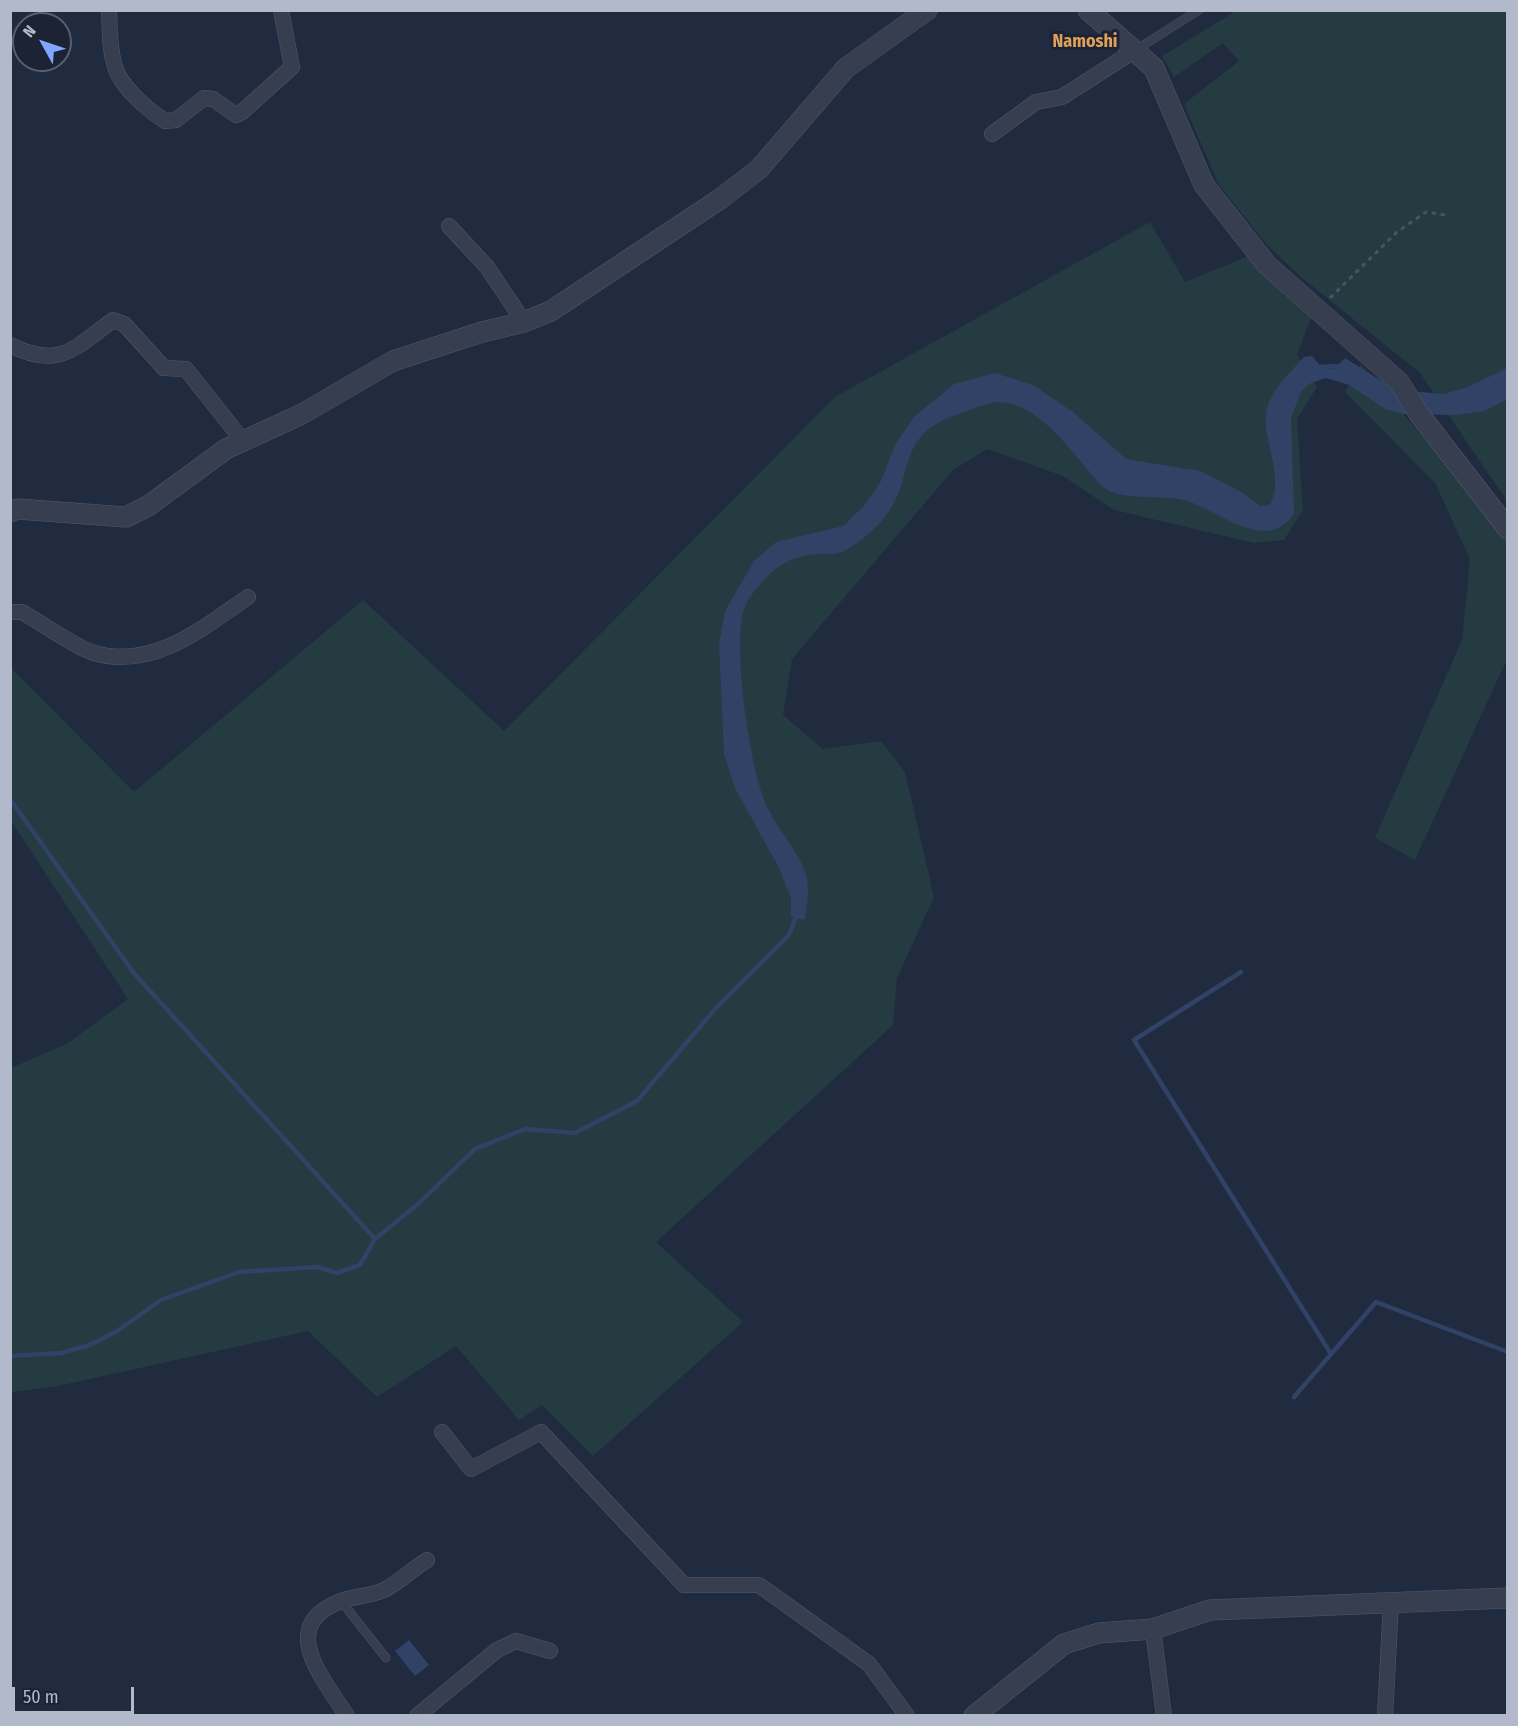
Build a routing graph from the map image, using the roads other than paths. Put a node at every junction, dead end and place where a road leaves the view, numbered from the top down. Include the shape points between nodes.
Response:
1 (109, 10) edge
2 (281, 10) edge
3 (927, 10) edge
4 (1088, 10) edge
5 (1200, 10) edge
6 (1134, 51) junction
7 (992, 134) dead end
8 (449, 225) dead end
9 (524, 322) junction
10 (10, 345) edge
11 (243, 441) junction
12 (10, 512) edge
13 (1508, 529) edge
14 (248, 597) dead end
15 (10, 612) edge
16 (442, 1432) dead end
17 (427, 1560) dead end
18 (1508, 1598) edge
19 (341, 1601) junction
20 (1391, 1603) junction
21 (1153, 1629) junction
22 (550, 1651) dead end
23 (386, 1658) dead end
24 (347, 1716) edge
25 (417, 1716) edge
26 (908, 1716) edge
27 (974, 1716) edge
28 (1164, 1716) edge
29 (1385, 1716) edge

1 - 2 street via 115,69 128,87 165,121 176,120 204,98 213,99 236,115 286,75 292,58
3 - 9 street via 846,68 759,169 728,193 550,311
4 - 6 street
5 - 6 lane
6 - 7 street via 1062,97 1036,102
6 - 13 street via 1154,68 1204,185 1267,265 1399,381 1419,414
8 - 9 street via 487,267
9 - 11 street via 393,361 302,414
10 - 11 street via 43,358 69,352 114,320 124,324 164,368 186,369
11 - 12 street via 126,517 18,508
14 - 15 street via 186,639 140,657 94,652 22,612
16 - 26 street via 471,1469 541,1432 684,1585 759,1585 869,1664
17 - 19 street via 384,1590
18 - 20 street
19 - 23 lane
19 - 24 street via 318,1613 307,1634 310,1658
20 - 21 street via 1210,1610
20 - 29 street
21 - 27 street via 1098,1633 1065,1644
21 - 28 street
22 - 25 street via 516,1641 497,1650

